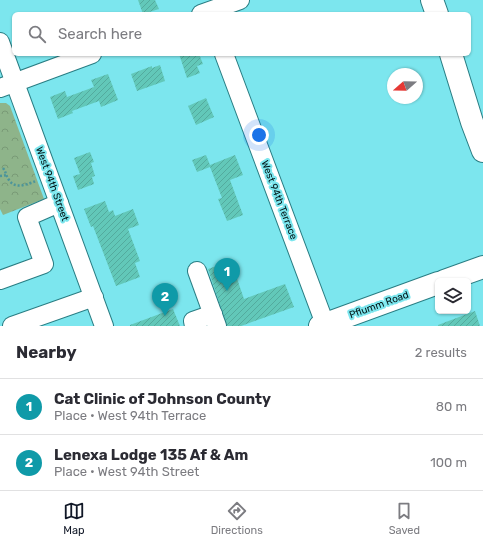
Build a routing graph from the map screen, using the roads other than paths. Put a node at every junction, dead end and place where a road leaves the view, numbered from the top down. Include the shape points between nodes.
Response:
1 (240, 0) edge
2 (432, 0) edge
3 (210, 12) edge
4 (436, 12) edge
5 (0, 42) edge
6 (87, 56) edge
7 (225, 56) edge
8 (452, 56) edge
9 (7, 85) edge
10 (483, 151) edge
11 (59, 203) junction
12 (483, 267) edge
13 (197, 271) dead end
14 (452, 278) edge
15 (0, 280) edge
16 (435, 284) edge
17 (94, 297) junction
18 (215, 320) edge
19 (322, 325) edge
20 (12, 326) edge
21 (104, 326) edge
22 (194, 326) edge

1 - 3 street
2 - 4 main road
5 - 9 street, West 94th Street
6 - 9 street
7 - 19 street, West 94th Terrace
8 - 10 main road
9 - 11 street, West 94th Street
11 - 15 street via 27,217 44,264
11 - 17 street, West 94th Street
12 - 14 main road
13 - 18 street
16 - 19 main road, Pflumm Road
17 - 20 street
17 - 21 street, West 94th Street
18 - 22 street via 193,321

